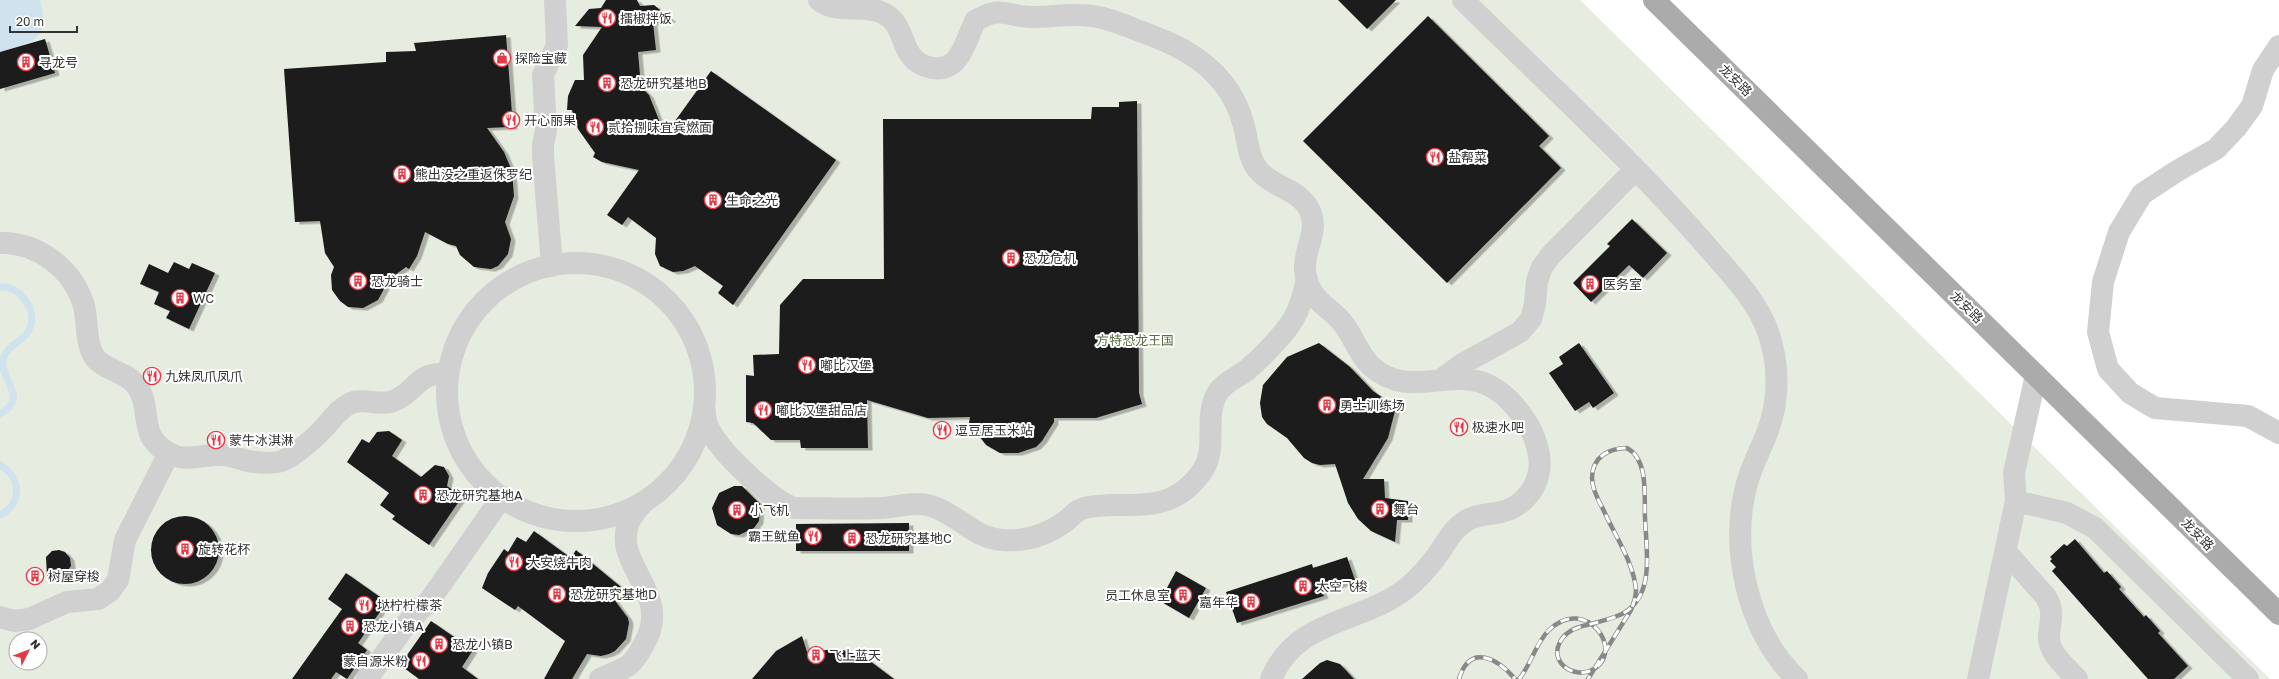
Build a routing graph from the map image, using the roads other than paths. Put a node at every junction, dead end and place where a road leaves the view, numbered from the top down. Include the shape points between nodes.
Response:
1 (555, 0) edge
2 (819, 0) edge
3 (1654, 0) edge
4 (1474, 4) edge
5 (2279, 46) edge
6 (1636, 170) junction
7 (0, 243) edge
8 (552, 266) junction
9 (1307, 279) junction
10 (1344, 324) junction
11 (1286, 328) junction
12 (448, 374) junction
13 (2036, 375) junction
14 (1442, 379) junction
15 (704, 406) junction
16 (2279, 433) edge
17 (169, 452) junction
18 (502, 497) junction
19 (644, 501) junction
20 (2016, 501) junction
21 (2006, 552) junction
22 (2279, 614) edge
23 (0, 617) edge
24 (367, 679) edge
25 (600, 679) edge
26 (1271, 679) edge
27 (1797, 679) edge
28 (1978, 679) edge
29 (2077, 679) edge
30 (2248, 679) edge

1 - 8 lane via 557,45 543,75 546,130 543,150
2 - 9 lane via 831,6 858,7 885,13 896,24 909,53 917,62 936,68 950,65 960,57 975,21 986,14 1000,11 1023,16 1077,15 1106,18 1176,44 1222,81 1231,95 1244,127 1252,161 1260,172 1272,182 1302,198 1309,208 1314,232 1306,256
3 - 13 main road, 龙安路
4 - 6 lane
5 - 16 lane via 2263,70 2252,106 2236,128 2216,149 2142,194 2119,232 2103,282 2098,332 2108,369 2130,393 2155,408 2248,416
6 - 14 lane via 1542,267 1531,318 1520,332 1464,363
6 - 27 lane via 1669,203 1742,288 1756,307 1773,348 1777,389 1774,410 1743,498 1740,517 1742,563 1754,610 1777,655
7 - 17 lane via 27,247 58,264 74,284 84,306 90,345 96,359 124,375 137,386 144,405 146,426 152,440
8 - 12 lane via 516,278 498,289 482,304 458,338
8 - 15 lane via 577,263 619,271 638,280 661,297 685,324 694,343 701,363
9 - 10 lane via 1312,292
9 - 11 lane via 1294,318
10 - 11 lane via 1334,318 1313,315 1300,319
10 - 14 lane via 1365,359 1383,375 1412,383
11 - 15 lane via 1262,357 1220,390 1213,401 1210,450 1204,469 1184,491 1169,501 1153,505 1095,506 1079,510 1051,531 1020,540 988,537 971,530 944,511 930,505 794,508 782,503 717,442 705,420
12 - 17 lane via 427,376 393,401 354,402 342,408 324,429 284,460 269,463 253,462 224,455 187,457 174,456
12 - 18 lane via 447,401 457,442 480,478
13 - 20 lane via 2014,473
13 - 22 main road, 龙安路
14 - 26 lane via 1462,378 1479,381 1496,388 1510,399 1530,426 1536,444 1540,459 1535,485 1529,495 1510,510 1470,518 1457,527 1425,572 1395,596 1363,612 1324,625 1311,633 1278,664
15 - 19 lane via 698,433 682,465 669,481
17 - 23 lane via 125,540 118,580 110,591 98,599 67,602 29,619 14,621
18 - 19 lane via 532,514 574,521 616,515
18 - 24 lane via 430,600 407,623
19 - 25 lane via 629,523 627,546 630,558 651,600 653,625 630,664
20 - 21 lane
20 - 30 lane via 2067,513 2095,528
21 - 28 lane
21 - 29 lane via 2051,605 2051,647

